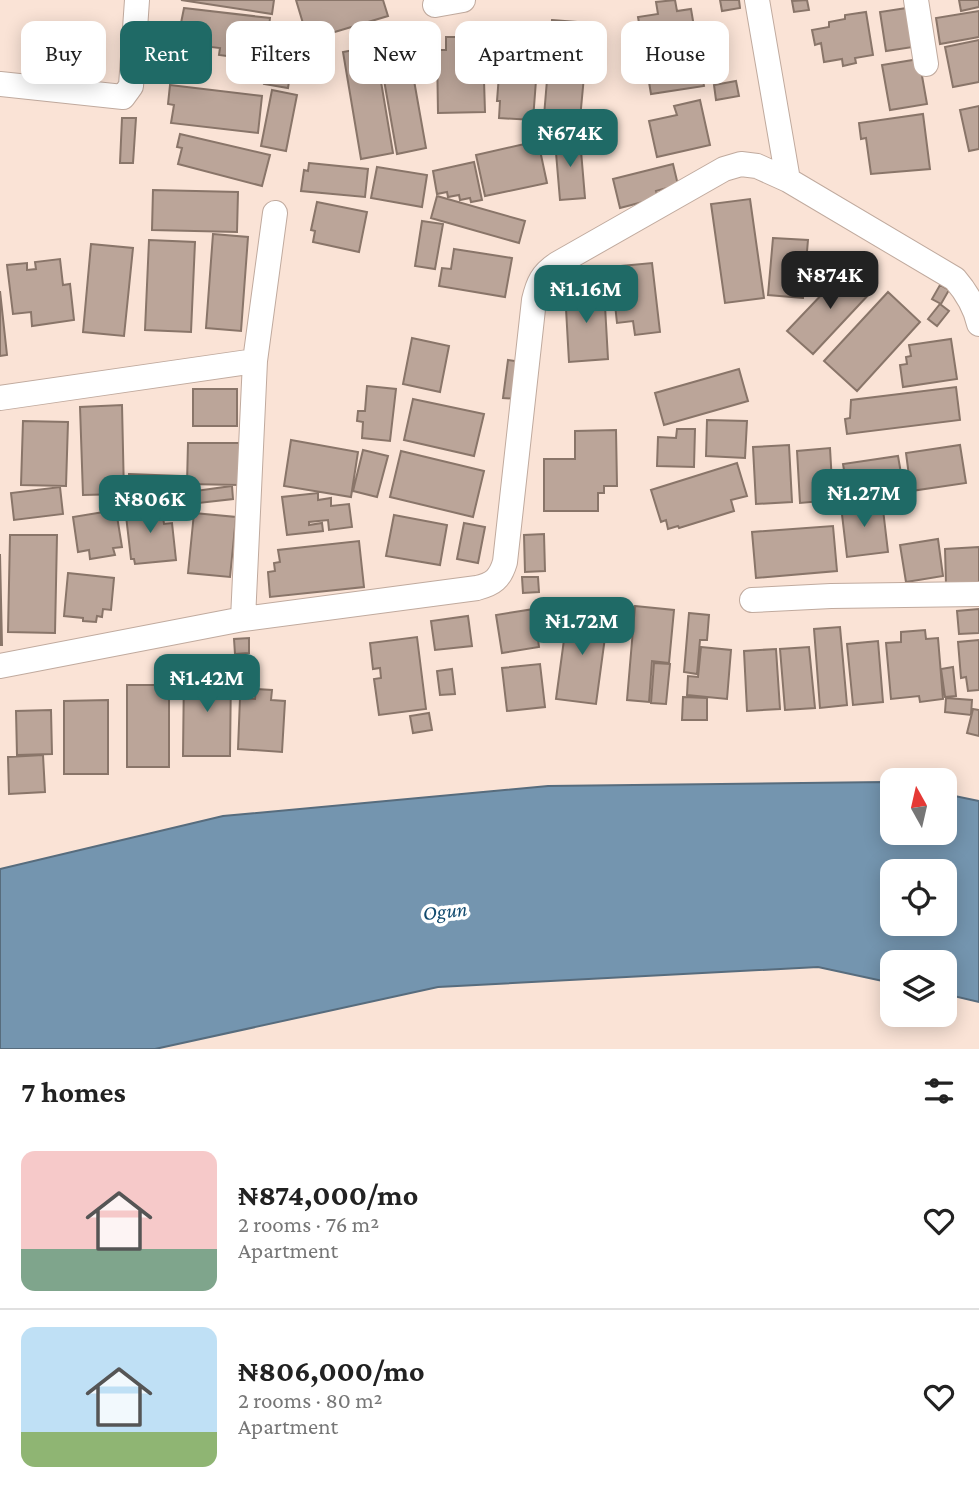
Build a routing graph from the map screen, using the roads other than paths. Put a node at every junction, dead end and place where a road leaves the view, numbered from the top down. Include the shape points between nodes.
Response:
1 (137, 0) edge
2 (463, 0) edge
3 (757, 0) edge
4 (916, 0) edge
5 (435, 5) dead end
6 (926, 64) dead end
7 (0, 84) edge
8 (788, 180) junction
9 (275, 213) dead end
10 (979, 324) edge
11 (255, 361) junction
12 (0, 398) edge
13 (979, 594) edge
14 (752, 600) dead end
15 (243, 619) junction
16 (0, 666) edge

1 - 7 street via 131,86 123,97
2 - 5 street
3 - 8 street
4 - 6 street
8 - 10 street via 955,279 967,293
8 - 15 street via 757,166 741,164 724,170 545,272 534,300 505,562 492,584
9 - 11 street
11 - 12 street
11 - 15 street
13 - 14 street
15 - 16 street

